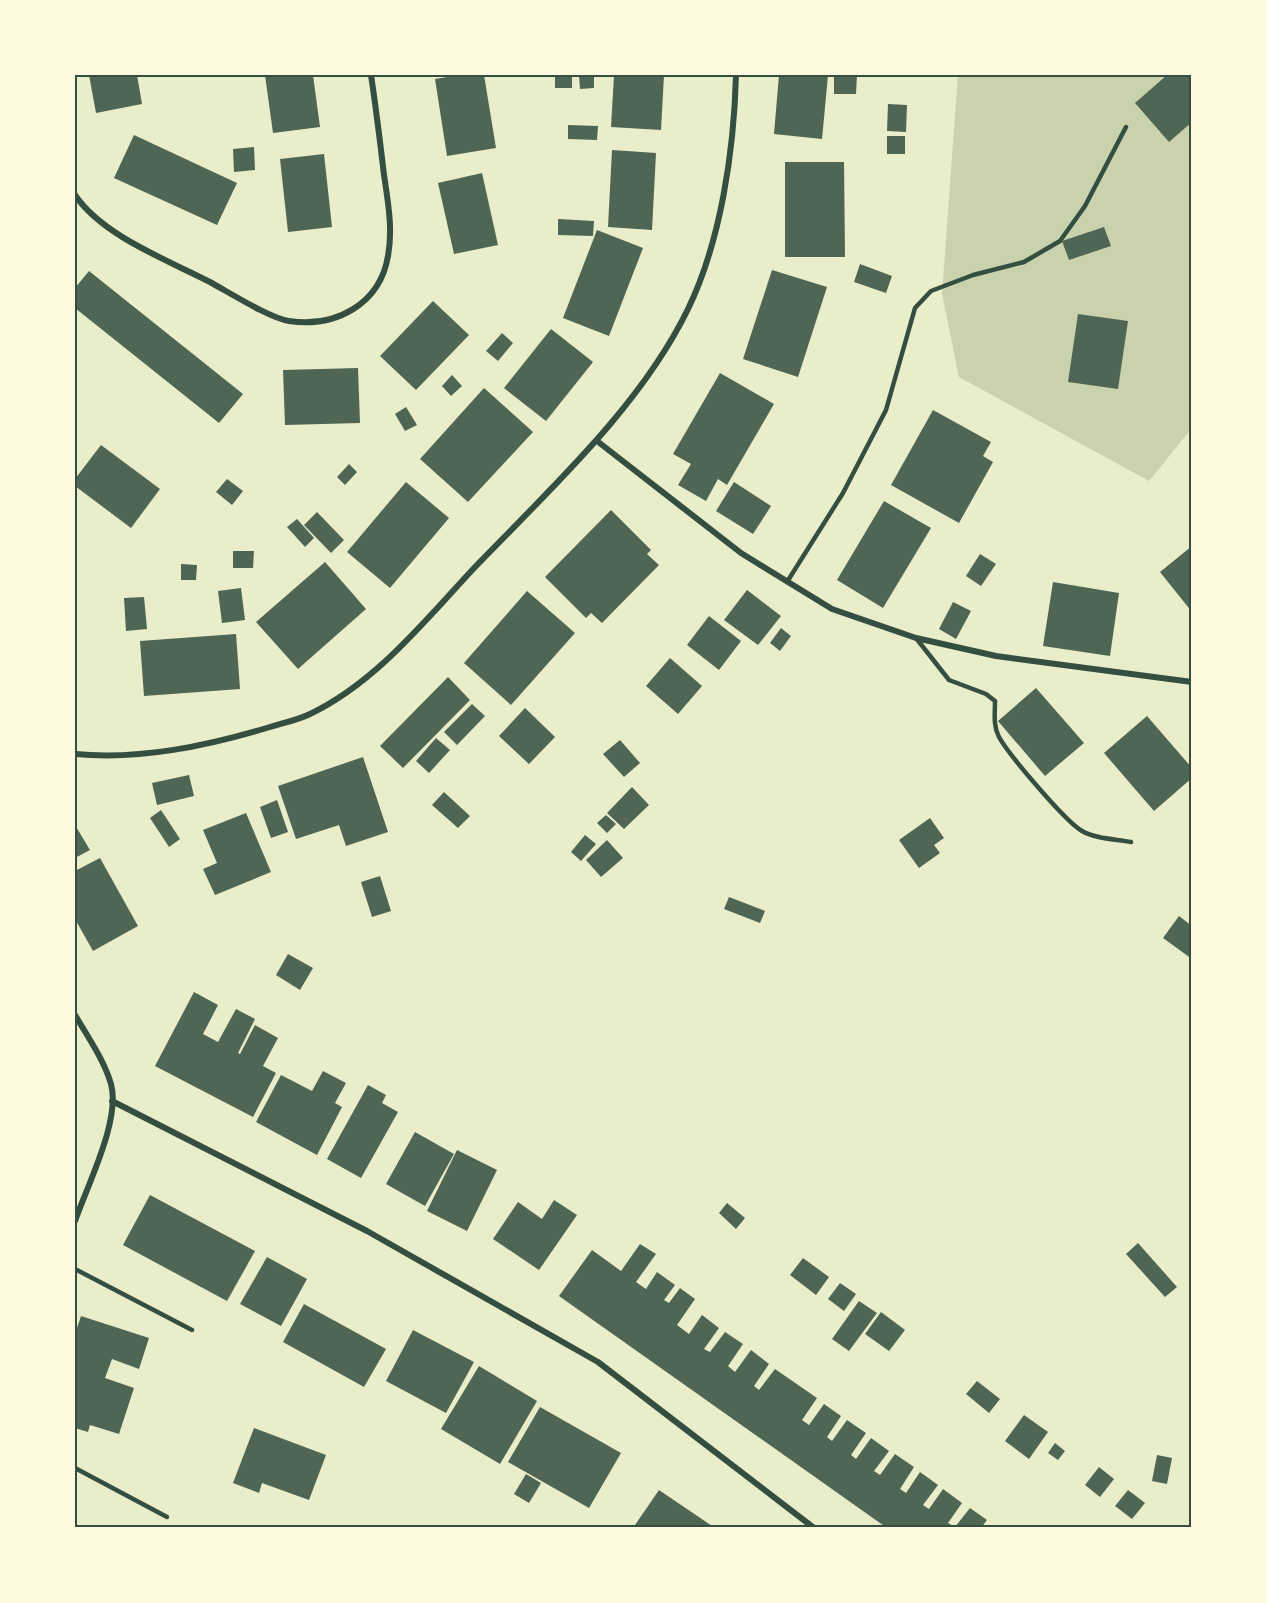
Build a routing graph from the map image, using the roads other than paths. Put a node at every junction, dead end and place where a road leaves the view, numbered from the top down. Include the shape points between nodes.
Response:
1 (372, 75) edge
2 (736, 75) edge
3 (1126, 127) dead end
4 (75, 195) edge
5 (597, 441) junction
6 (787, 582) junction
7 (916, 638) junction
8 (1192, 682) edge
9 (75, 754) edge
10 (1131, 842) dead end
11 (75, 1015) edge
12 (112, 1101) junction
13 (75, 1221) edge
14 (75, 1269) edge
15 (192, 1330) dead end
16 (75, 1468) edge
17 (167, 1517) dead end
18 (814, 1528) edge

1 - 4 street via 391,226 388,258 380,283 367,301 338,318 288,321 279,317 126,239 83,207
2 - 5 street via 724,189 713,246 688,309 646,377
3 - 6 lane via 1085,207 1060,241 1024,262 931,291 915,309 886,410 843,493
5 - 6 street via 741,554
5 - 9 street via 354,689 308,715 252,733 170,751 104,757
6 - 7 street via 832,609
7 - 8 street via 996,656
7 - 10 lane via 948,680 995,701 999,737 1031,778 1081,830
11 - 12 street via 103,1064 112,1086
12 - 13 street via 110,1124
12 - 18 street via 367,1231 598,1362
14 - 15 lane
16 - 17 lane

